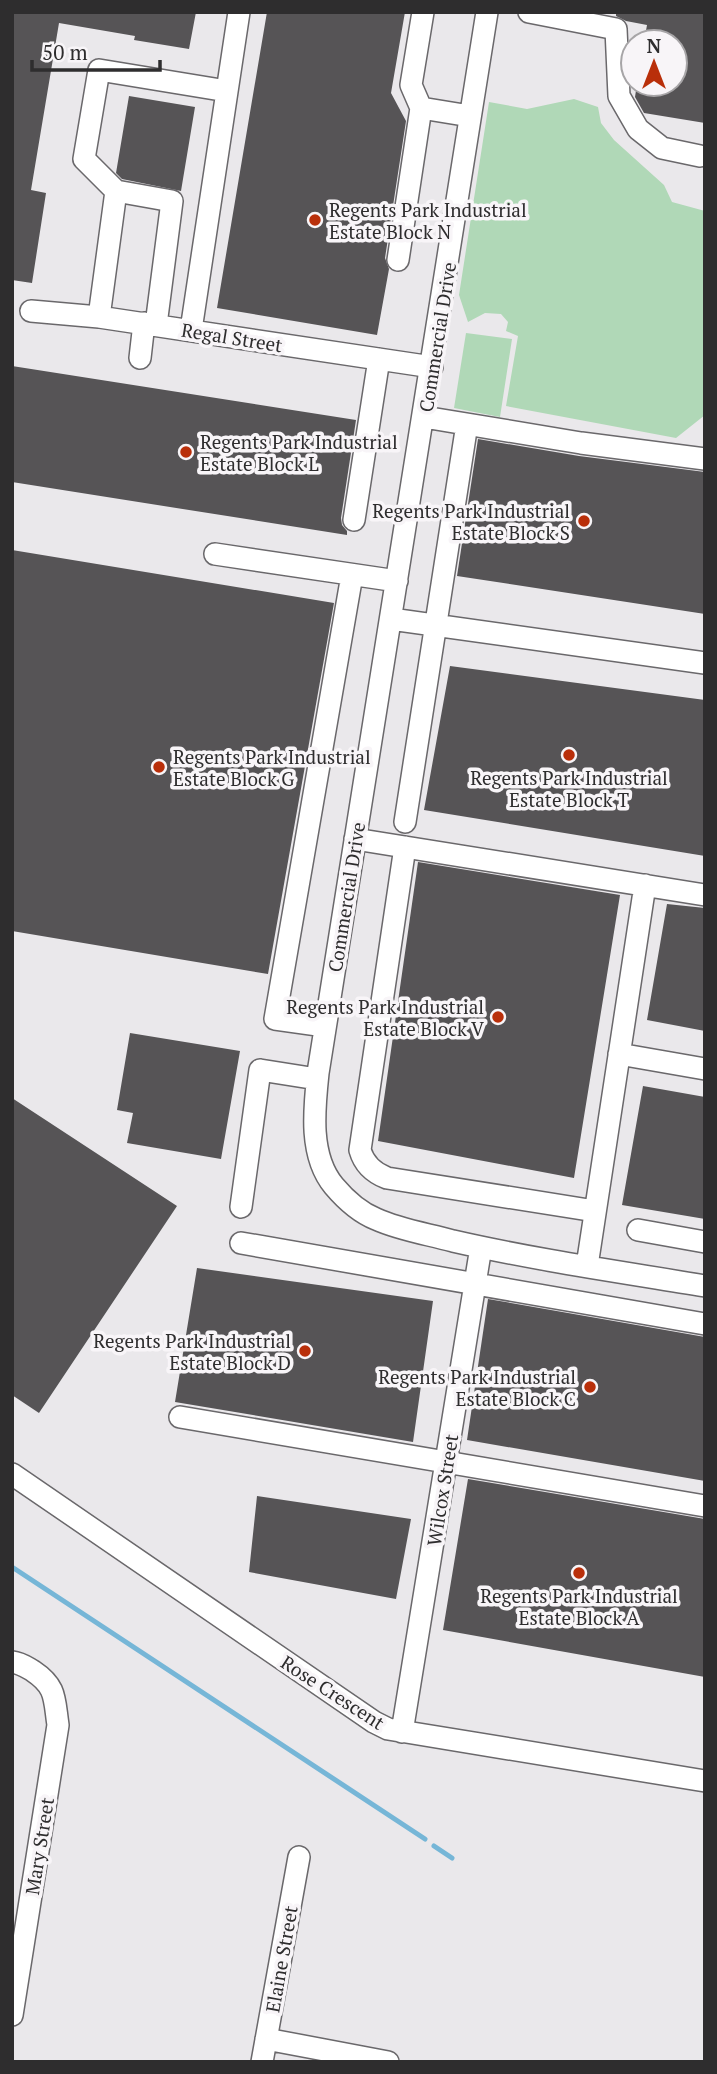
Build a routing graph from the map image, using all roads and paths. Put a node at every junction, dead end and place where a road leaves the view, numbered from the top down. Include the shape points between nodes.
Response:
1 (239, 12) edge
2 (423, 12) edge
3 (487, 12) edge
4 (529, 12) edge
5 (227, 91) junction
6 (421, 108) junction
7 (470, 116) junction
8 (700, 156) dead end
9 (116, 191) junction
10 (398, 260) dead end
11 (31, 311) dead end
12 (99, 317) junction
13 (150, 324) junction
14 (191, 330) junction
15 (140, 358) dead end
16 (379, 359) junction
17 (432, 367) junction
18 (424, 416) junction
19 (467, 424) junction
20 (704, 458) edge
21 (354, 520) dead end
22 (215, 554) dead end
23 (352, 575) junction
24 (397, 581) junction
25 (391, 619) junction
26 (435, 625) junction
27 (705, 663) edge
28 (405, 822) dead end
29 (355, 839) junction
30 (404, 847) junction
31 (645, 885) junction
32 (705, 895) edge
33 (325, 1026) junction
34 (619, 1054) junction
35 (705, 1069) edge
36 (317, 1079) junction
37 (240, 1207) dead end
38 (595, 1211) junction
39 (638, 1230) dead end
40 (705, 1242) edge
41 (240, 1243) dead end
42 (481, 1247) junction
43 (587, 1266) junction
44 (475, 1285) junction
45 (705, 1286) edge
46 (705, 1324) edge
47 (180, 1417) dead end
48 (446, 1463) junction
49 (12, 1474) edge
50 (705, 1506) edge
51 (12, 1662) edge
52 (402, 1732) junction
53 (705, 1781) edge
54 (299, 1857) dead end
55 (12, 2015) edge
56 (266, 2039) junction
57 (262, 2062) edge
58 (388, 2062) edge

1 - 5 street
2 - 6 street via 411,85
3 - 7 street, Commercial Drive
4 - 8 street via 616,29 619,96 638,129 662,148
5 - 9 street via 99,70 84,159
5 - 14 street
6 - 7 street
6 - 10 street
7 - 17 street, Commercial Drive
9 - 12 street
9 - 13 street via 172,201
11 - 12 street, Regal Street
12 - 13 street, Regal Street
13 - 14 street, Regal Street
13 - 15 street
14 - 16 street, Regal Street
16 - 17 street, Regal Street
16 - 21 street
17 - 18 street, Commercial Drive
18 - 19 street
18 - 24 street, Commercial Drive
19 - 20 street
19 - 26 street
22 - 23 street
23 - 24 street
23 - 33 street via 275,1019
24 - 25 street, Commercial Drive
25 - 26 street
25 - 29 street, Commercial Drive
26 - 27 street
26 - 28 street
29 - 30 street
29 - 33 street, Commercial Drive
30 - 31 street
30 - 38 street via 362,1158 387,1178
31 - 32 street
31 - 34 street
33 - 36 street, Commercial Drive
34 - 35 street
34 - 38 street
36 - 37 street via 260,1070
36 - 42 street, Commercial Drive via 316,1141 333,1185 374,1219
38 - 43 street
39 - 40 street
41 - 44 street
42 - 43 street, Commercial Drive
42 - 44 street, Wilcox Street
43 - 45 street, Commercial Drive
44 - 46 street
44 - 48 street, Wilcox Street
47 - 48 street
48 - 50 street
48 - 52 street, Wilcox Street
49 - 52 street, Rose Crescent via 374,1722
51 - 55 street, Mary Street via 53,1688 58,1725
52 - 53 street, Rose Crescent
54 - 56 street, Elaine Street
56 - 57 street, Elaine Street
56 - 58 street

